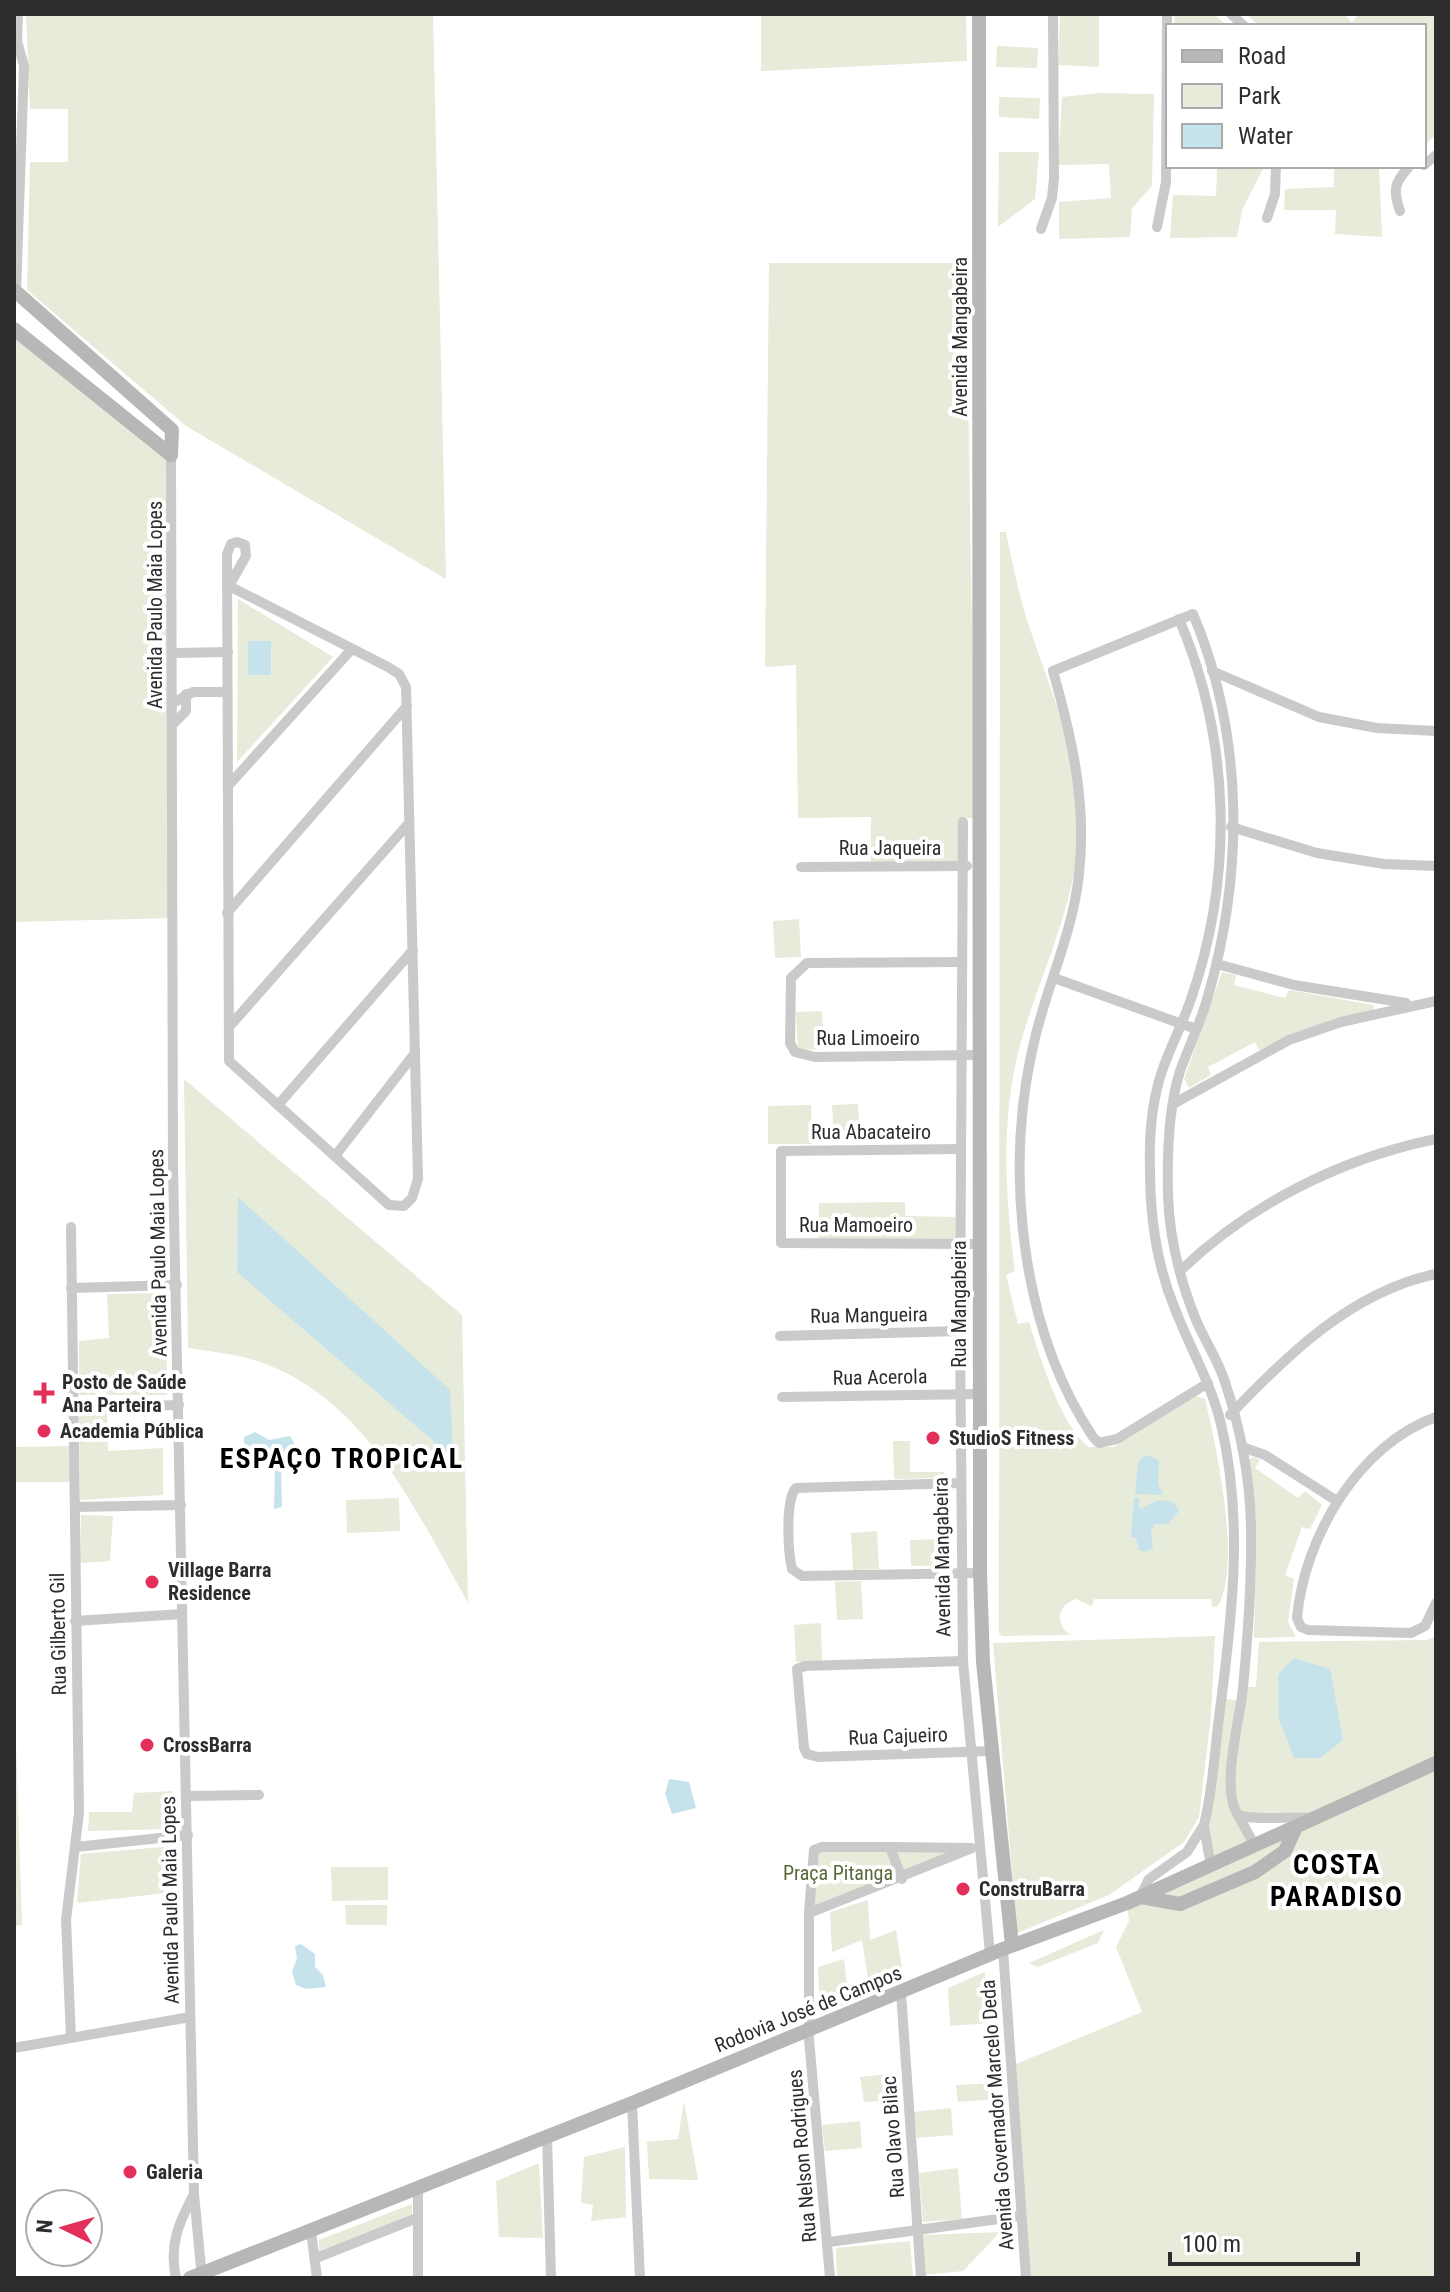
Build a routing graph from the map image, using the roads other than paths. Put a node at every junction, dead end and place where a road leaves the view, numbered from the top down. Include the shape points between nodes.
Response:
1 (18, 14) edge
2 (979, 14) edge
3 (1053, 14) edge
4 (1166, 168) edge
5 (1276, 168) edge
6 (1406, 168) edge
7 (1400, 211) dead end
8 (1267, 218) dead end
9 (1157, 227) dead end
10 (1041, 229) dead end
11 (15, 292) edge
12 (14, 329) edge
13 (171, 455) junction
14 (1179, 619) junction
15 (351, 650) junction
16 (228, 652) junction
17 (174, 653) junction
18 (982, 660) joint
19 (1212, 671) junction
20 (227, 692) junction
21 (186, 694) junction
22 (173, 703) junction
23 (407, 706) junction
24 (173, 724) junction
25 (1436, 731) edge
26 (228, 786) junction
27 (963, 822) dead end
28 (409, 823) junction
29 (1222, 827) junction
30 (1234, 827) junction
31 (979, 865) junction
32 (963, 866) junction
33 (1436, 866) edge
34 (801, 867) dead end
35 (227, 913) junction
36 (413, 950) junction
37 (961, 962) junction
38 (1217, 964) junction
39 (1054, 978) junction
40 (1436, 1001) edge
41 (1413, 1004) junction
42 (1179, 1025) junction
43 (229, 1027) junction
44 (1196, 1029) junction
45 (415, 1053) junction
46 (979, 1055) junction
47 (960, 1056) junction
48 (1173, 1104) junction
49 (278, 1105) junction
50 (1436, 1139) edge
51 (961, 1149) junction
52 (335, 1156) junction
53 (1168, 1193) junction
54 (1151, 1198) junction
55 (71, 1227) dead end
56 (781, 1243) joint
57 (961, 1244) junction
58 (979, 1244) junction
59 (1180, 1271) junction
60 (1436, 1274) edge
61 (177, 1285) junction
62 (71, 1288) junction
63 (960, 1331) junction
64 (780, 1336) dead end
65 (1208, 1383) junction
66 (960, 1393) junction
67 (979, 1394) junction
68 (782, 1397) dead end
69 (179, 1405) junction
70 (73, 1408) junction
71 (1233, 1412) junction
72 (1436, 1417) edge
73 (1221, 1424) junction
74 (1242, 1447) junction
75 (961, 1483) junction
76 (1337, 1501) junction
77 (181, 1505) junction
78 (75, 1507) junction
79 (961, 1573) junction
80 (980, 1573) junction
81 (1436, 1603) edge
82 (182, 1614) junction
83 (75, 1621) junction
84 (1229, 1627) junction
85 (1247, 1629) junction
86 (963, 1661) junction
87 (1221, 1700) junction
88 (1242, 1701) junction
89 (991, 1751) junction
90 (973, 1752) junction
91 (1436, 1763) edge
92 (259, 1795) dead end
93 (187, 1796) junction
94 (1238, 1815) junction
95 (1316, 1818) junction
96 (1204, 1825) junction
97 (1296, 1827) junction
98 (188, 1835) junction
99 (1255, 1846) junction
100 (76, 1847) junction
101 (890, 1847) junction
102 (976, 1847) junction
103 (1211, 1866) junction
104 (1255, 1872) junction
105 (902, 1879) junction
106 (1229, 1882) junction
107 (1140, 1897) junction
108 (809, 1913) junction
109 (1002, 1949) junction
110 (901, 1993) junction
111 (190, 2017) junction
112 (809, 2031) junction
113 (71, 2038) junction
114 (14, 2048) edge
115 (632, 2103) junction
116 (547, 2136) junction
117 (418, 2189) junction
118 (194, 2194) junction
119 (1021, 2216) junction
120 (417, 2218) junction
121 (311, 2231) junction
122 (918, 2232) junction
123 (829, 2242) junction
124 (316, 2258) junction
125 (198, 2276) edge
126 (176, 2278) edge
127 (317, 2278) edge
128 (418, 2278) edge
129 (551, 2278) edge
130 (640, 2278) edge
131 (830, 2278) edge
132 (921, 2278) edge
133 (1026, 2278) edge

1 - 11 street via 17,41 24,66
2 - 18 street, Avenida Mangabeira
3 - 10 street via 1054,178
4 - 9 street
5 - 8 street
6 - 7 street via 1394,195
11 - 13 street via 172,430
12 - 13 street
13 - 17 street, Avenida Paulo Maia Lopes
14 - 19 street via 1193,614
14 - 29 street via 1212,731
14 - 39 street via 1053,671 1075,761 1082,820 1070,927
15 - 16 street via 229,586
15 - 23 street via 399,674
15 - 26 street
16 - 17 street
16 - 20 street
17 - 22 street, Avenida Paulo Maia Lopes
18 - 31 street, Rua Mangabeira
19 - 25 street via 1319,717 1377,728
19 - 30 street via 1233,778
20 - 21 street
20 - 26 street
21 - 22 street
21 - 24 street via 186,711
22 - 24 street, Avenida Paulo Maia Lopes
23 - 28 street
23 - 35 street
24 - 61 street, Avenida Paulo Maia Lopes
26 - 35 street
27 - 32 street, Avenida Mangabeira
28 - 36 street
28 - 43 street
29 - 30 street
29 - 42 street via 1217,897 1201,968
30 - 33 street via 1317,853
30 - 38 street via 1229,901
31 - 32 street, Rua Jaqueira
31 - 46 street, Rua Mangabeira
32 - 34 street, Rua Jaqueira
32 - 37 street, Avenida Mangabeira
35 - 43 street
36 - 45 street
36 - 49 street
37 - 47 street, Avenida Mangabeira
37 - 47 street, Rua Limoeiro via 819,962 797,969 788,991 795,1052 815,1057
38 - 41 street via 1294,985
38 - 44 street
39 - 42 street
39 - 65 street via 1023,1101 1019,1190 1036,1303 1058,1365 1087,1429 1099,1443 1117,1439
40 - 41 street
41 - 48 street via 1289,1040
42 - 44 street
42 - 54 street via 1161,1074 1153,1118
43 - 49 street via 229,1061
44 - 48 street
45 - 52 street
45 - 52 street via 418,1179 412,1198 404,1206 389,1205
46 - 47 street, Rua Limoeiro
46 - 58 street, Rua Mangabeira
47 - 51 street, Avenida Mangabeira
48 - 53 street
49 - 52 street
50 - 59 street via 1391,1148 1328,1172 1226,1232
51 - 56 street, Rua Abacateiro via 781,1151
51 - 57 street, Avenida Mangabeira
53 - 54 street
53 - 59 street
54 - 65 street via 1168,1290
55 - 62 street, Rua Gilberto Gil
56 - 57 street, Rua Mamoeiro
57 - 58 street, Rua Mamoeiro
57 - 63 street, Avenida Mangabeira
58 - 67 street, Rua Mangabeira
59 - 71 street
60 - 71 street via 1327,1324 1288,1355
61 - 62 street
61 - 69 street, Avenida Paulo Maia Lopes
62 - 70 street, Rua Gilberto Gil
63 - 64 street, Rua Mangueira
63 - 66 street, Avenida Mangabeira
65 - 73 street
66 - 67 street, Rua Acerola
66 - 68 street, Rua Acerola
66 - 75 street, Avenida Mangabeira
67 - 80 street, Rua Mangabeira
69 - 70 street
69 - 77 street, Avenida Paulo Maia Lopes
70 - 78 street, Rua Gilberto Gil
71 - 73 street
71 - 74 street
72 - 76 street via 1379,1454
73 - 84 street via 1236,1541
74 - 76 street via 1265,1455
74 - 85 street via 1251,1523
75 - 79 street, Avenida Mangabeira
75 - 79 street via 792,1491 789,1558 797,1574
76 - 81 street via 1318,1533 1306,1571 1298,1613 1301,1627 1411,1633 1425,1626
77 - 78 street
77 - 82 street, Avenida Paulo Maia Lopes
78 - 83 street, Rua Gilberto Gil
79 - 80 street
79 - 86 street, Avenida Mangabeira
80 - 89 street, Rua Mangabeira
82 - 83 street
82 - 93 street, Avenida Paulo Maia Lopes
83 - 100 street, Rua Gilberto Gil
84 - 85 street
84 - 87 street
85 - 88 street
86 - 90 street, Avenida Mangabeira
86 - 90 street, Rua Cajueiro via 805,1666 797,1669 795,1680 807,1754
87 - 88 street
87 - 96 street
88 - 94 street via 1231,1791
89 - 90 street, Rua Cajueiro
89 - 109 street, Rua Mangabeira
90 - 102 street, Avenida Mangabeira
91 - 95 street, Rodovia José de Campos
92 - 93 street
93 - 98 street, Avenida Paulo Maia Lopes
94 - 95 street
94 - 99 street
95 - 97 street, Rodovia José de Campos
96 - 103 street
96 - 107 street via 1187,1852 1149,1879
97 - 99 street, Rodovia José de Campos
97 - 104 street via 1285,1851
98 - 100 street
98 - 111 street, Avenida Paulo Maia Lopes
99 - 103 street, Rodovia José de Campos
99 - 104 street
100 - 113 street, Rua Gilberto Gil via 66,1920
101 - 102 street
101 - 105 street
101 - 108 street via 814,1850
102 - 105 street
102 - 109 street, Avenida Mangabeira
103 - 106 street
103 - 107 street, Rodovia José de Campos
104 - 106 street
105 - 108 street
106 - 107 street via 1180,1904
107 - 109 street, Rodovia José de Campos
108 - 112 street, Rua Nelson Rodrigues
109 - 110 street, Rodovia José de Campos
109 - 119 street, Avenida Governador Marcelo Deda
110 - 112 street, Rodovia José de Campos
110 - 122 street, Rua Olavo Bilac
111 - 113 street
111 - 118 street, Avenida Paulo Maia Lopes
112 - 115 street, Rodovia José de Campos
112 - 123 street, Rua Nelson Rodrigues
113 - 114 street
115 - 116 street, Rodovia José de Campos
115 - 130 street
116 - 117 street, Rodovia José de Campos
116 - 129 street
117 - 120 street
117 - 121 street, Rodovia José de Campos
118 - 125 street, Avenida Paulo Maia Lopes
118 - 126 street, Avenida Paulo Maia Lopes via 176,2228
119 - 122 street
119 - 133 street, Avenida Governador Marcelo Deda
120 - 124 street
120 - 128 street
121 - 124 street
121 - 125 street, Rodovia José de Campos
122 - 123 street
122 - 132 street, Rua Olavo Bilac
123 - 131 street, Rua Nelson Rodrigues
124 - 127 street

